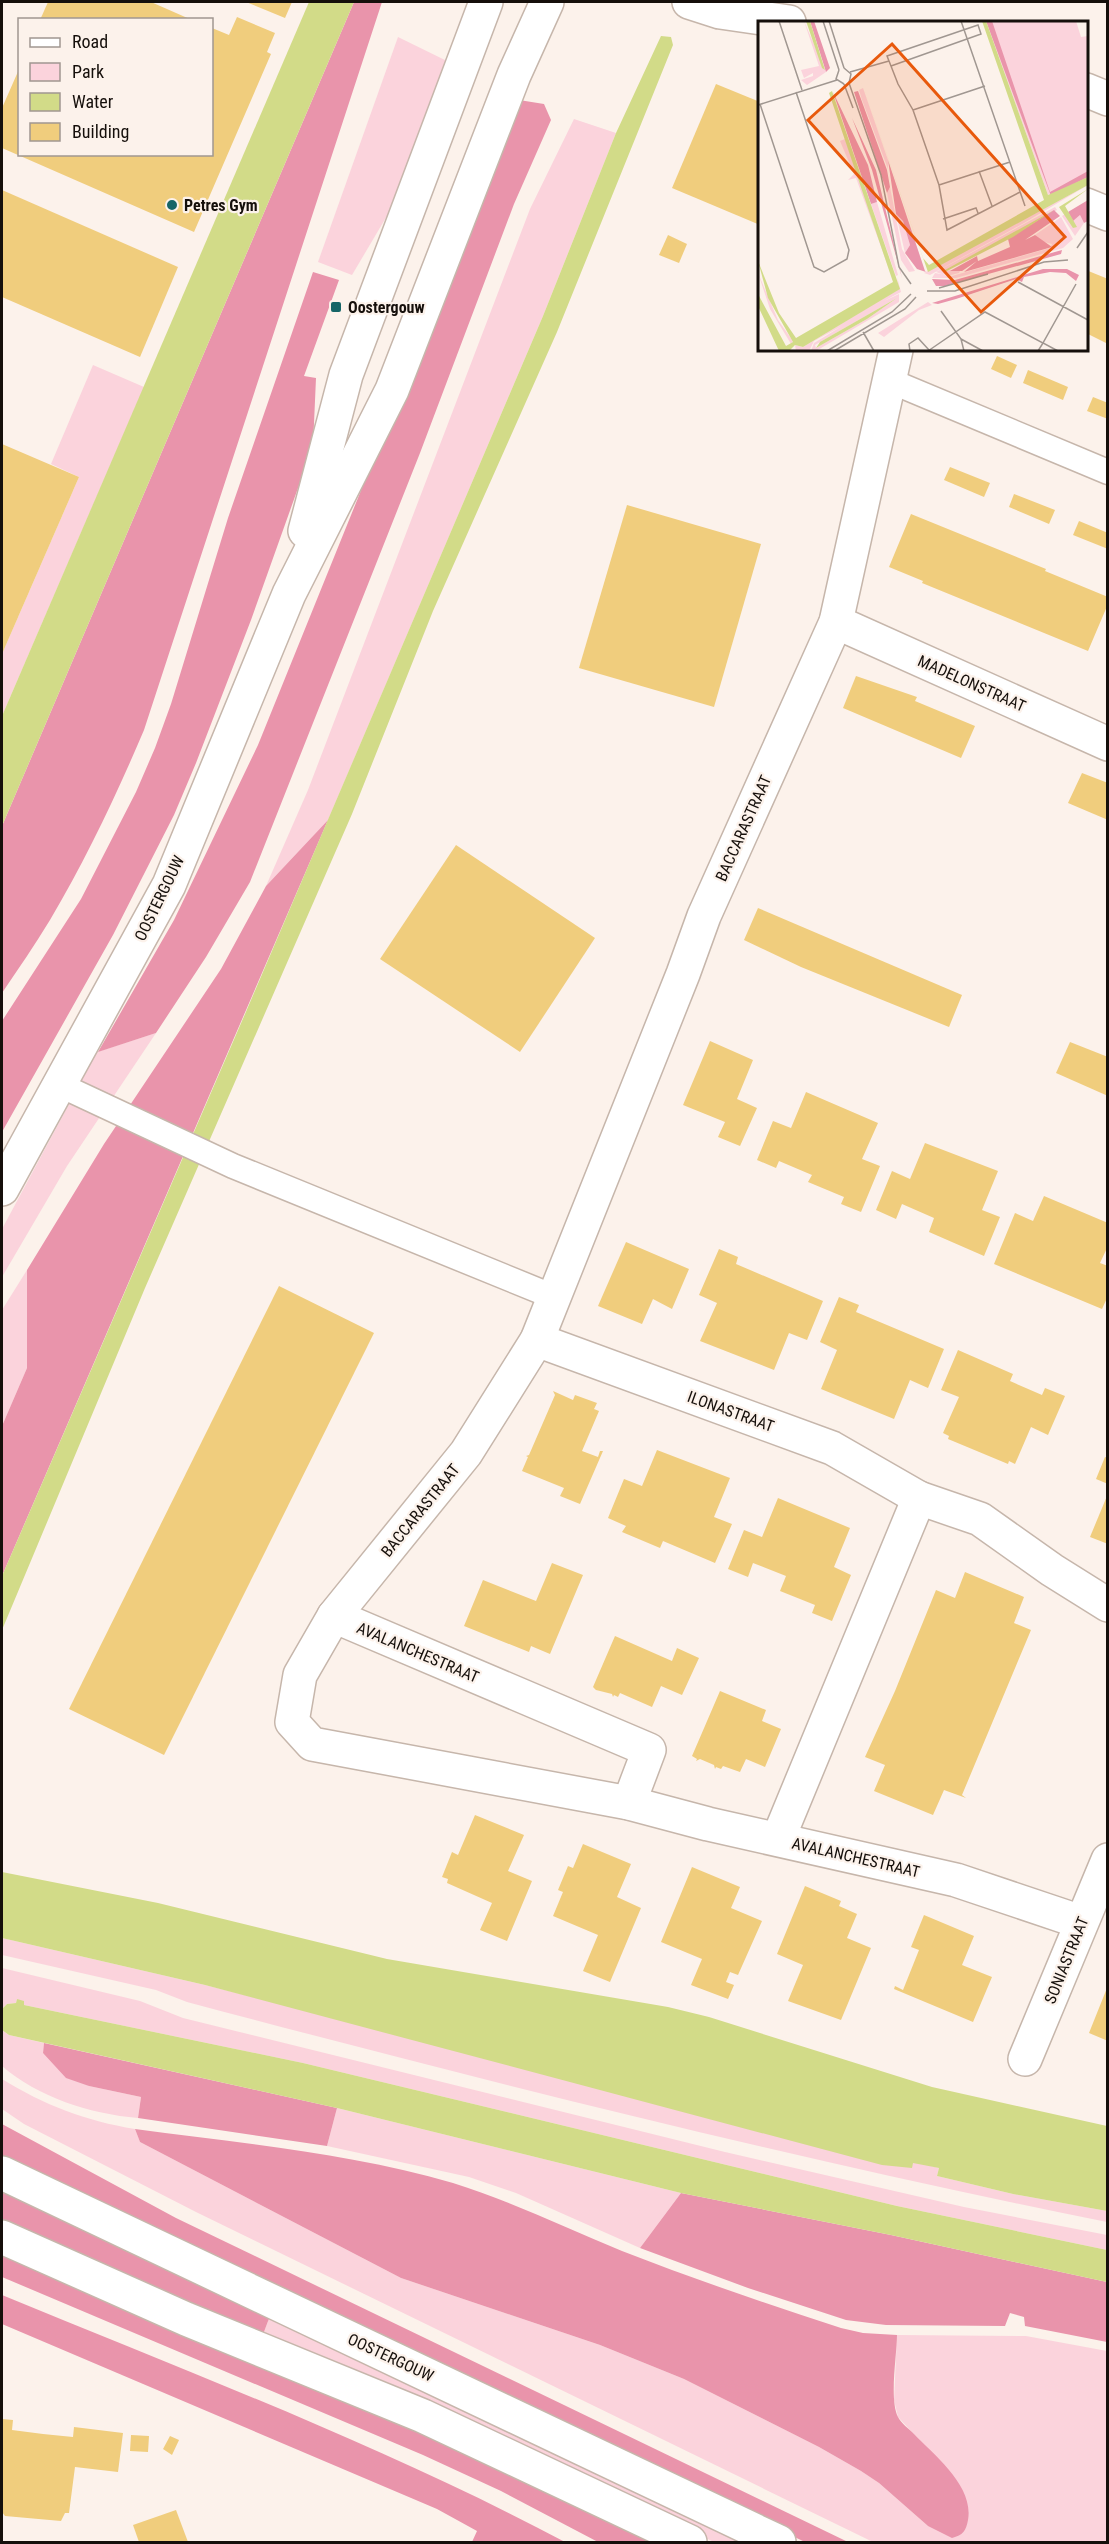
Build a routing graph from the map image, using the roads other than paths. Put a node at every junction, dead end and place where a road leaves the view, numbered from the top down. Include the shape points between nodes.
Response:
1 (486, 2) edge
2 (547, 2) edge
3 (689, 2) edge
4 (759, 2) edge
5 (782, 21) edge
6 (788, 21) edge
7 (1088, 91) edge
8 (1107, 99) edge
9 (1088, 206) edge
10 (1107, 214) edge
11 (896, 351) edge
12 (888, 380) junction
13 (1107, 472) edge
14 (289, 594) junction
15 (836, 622) junction
16 (1107, 744) edge
17 (60, 1085) junction
18 (2, 1189) edge
19 (554, 1297) junction
20 (537, 1340) junction
21 (919, 1498) junction
22 (1107, 1605) edge
23 (334, 1616) junction
24 (292, 1722) joint
25 (629, 1803) junction
26 (778, 1839) junction
27 (1107, 1860) edge
28 (1081, 1922) junction
29 (1025, 2059) dead end
30 (2, 2173) edge
31 (2, 2237) edge
32 (690, 2542) edge
33 (779, 2542) edge

1 - 14 street, OOSTERGOUW via 346,375
2 - 14 street, OOSTERGOUW via 392,390
3 - 5 street via 720,12
4 - 6 street
7 - 8 street
9 - 10 street
11 - 12 street, BACCARASTRAAT
12 - 13 lane
12 - 15 street, BACCARASTRAAT
14 - 17 street, OOSTERGOUW via 169,885
15 - 16 street, MADELONSTRAAT
15 - 19 street, BACCARASTRAAT via 704,916
17 - 18 street, OOSTERGOUW
17 - 19 lane via 233,1166
19 - 20 street, BACCARASTRAAT
20 - 21 street, ILONASTRAAT via 832,1448
20 - 23 street, BACCARASTRAAT via 466,1453
21 - 22 street, ILONASTRAAT via 980,1519
21 - 26 street
23 - 24 street, BACCARASTRAAT via 300,1675
23 - 25 street, AVALANCHESTRAAT via 649,1750
24 - 25 street, AVALANCHESTRAAT via 312,1744
25 - 26 street, AVALANCHESTRAAT
26 - 28 street, AVALANCHESTRAAT via 956,1880
27 - 28 street, SONIASTRAAT
28 - 29 street, SONIASTRAAT
30 - 33 street, OOSTERGOUW
31 - 32 street via 186,2319 423,2416

